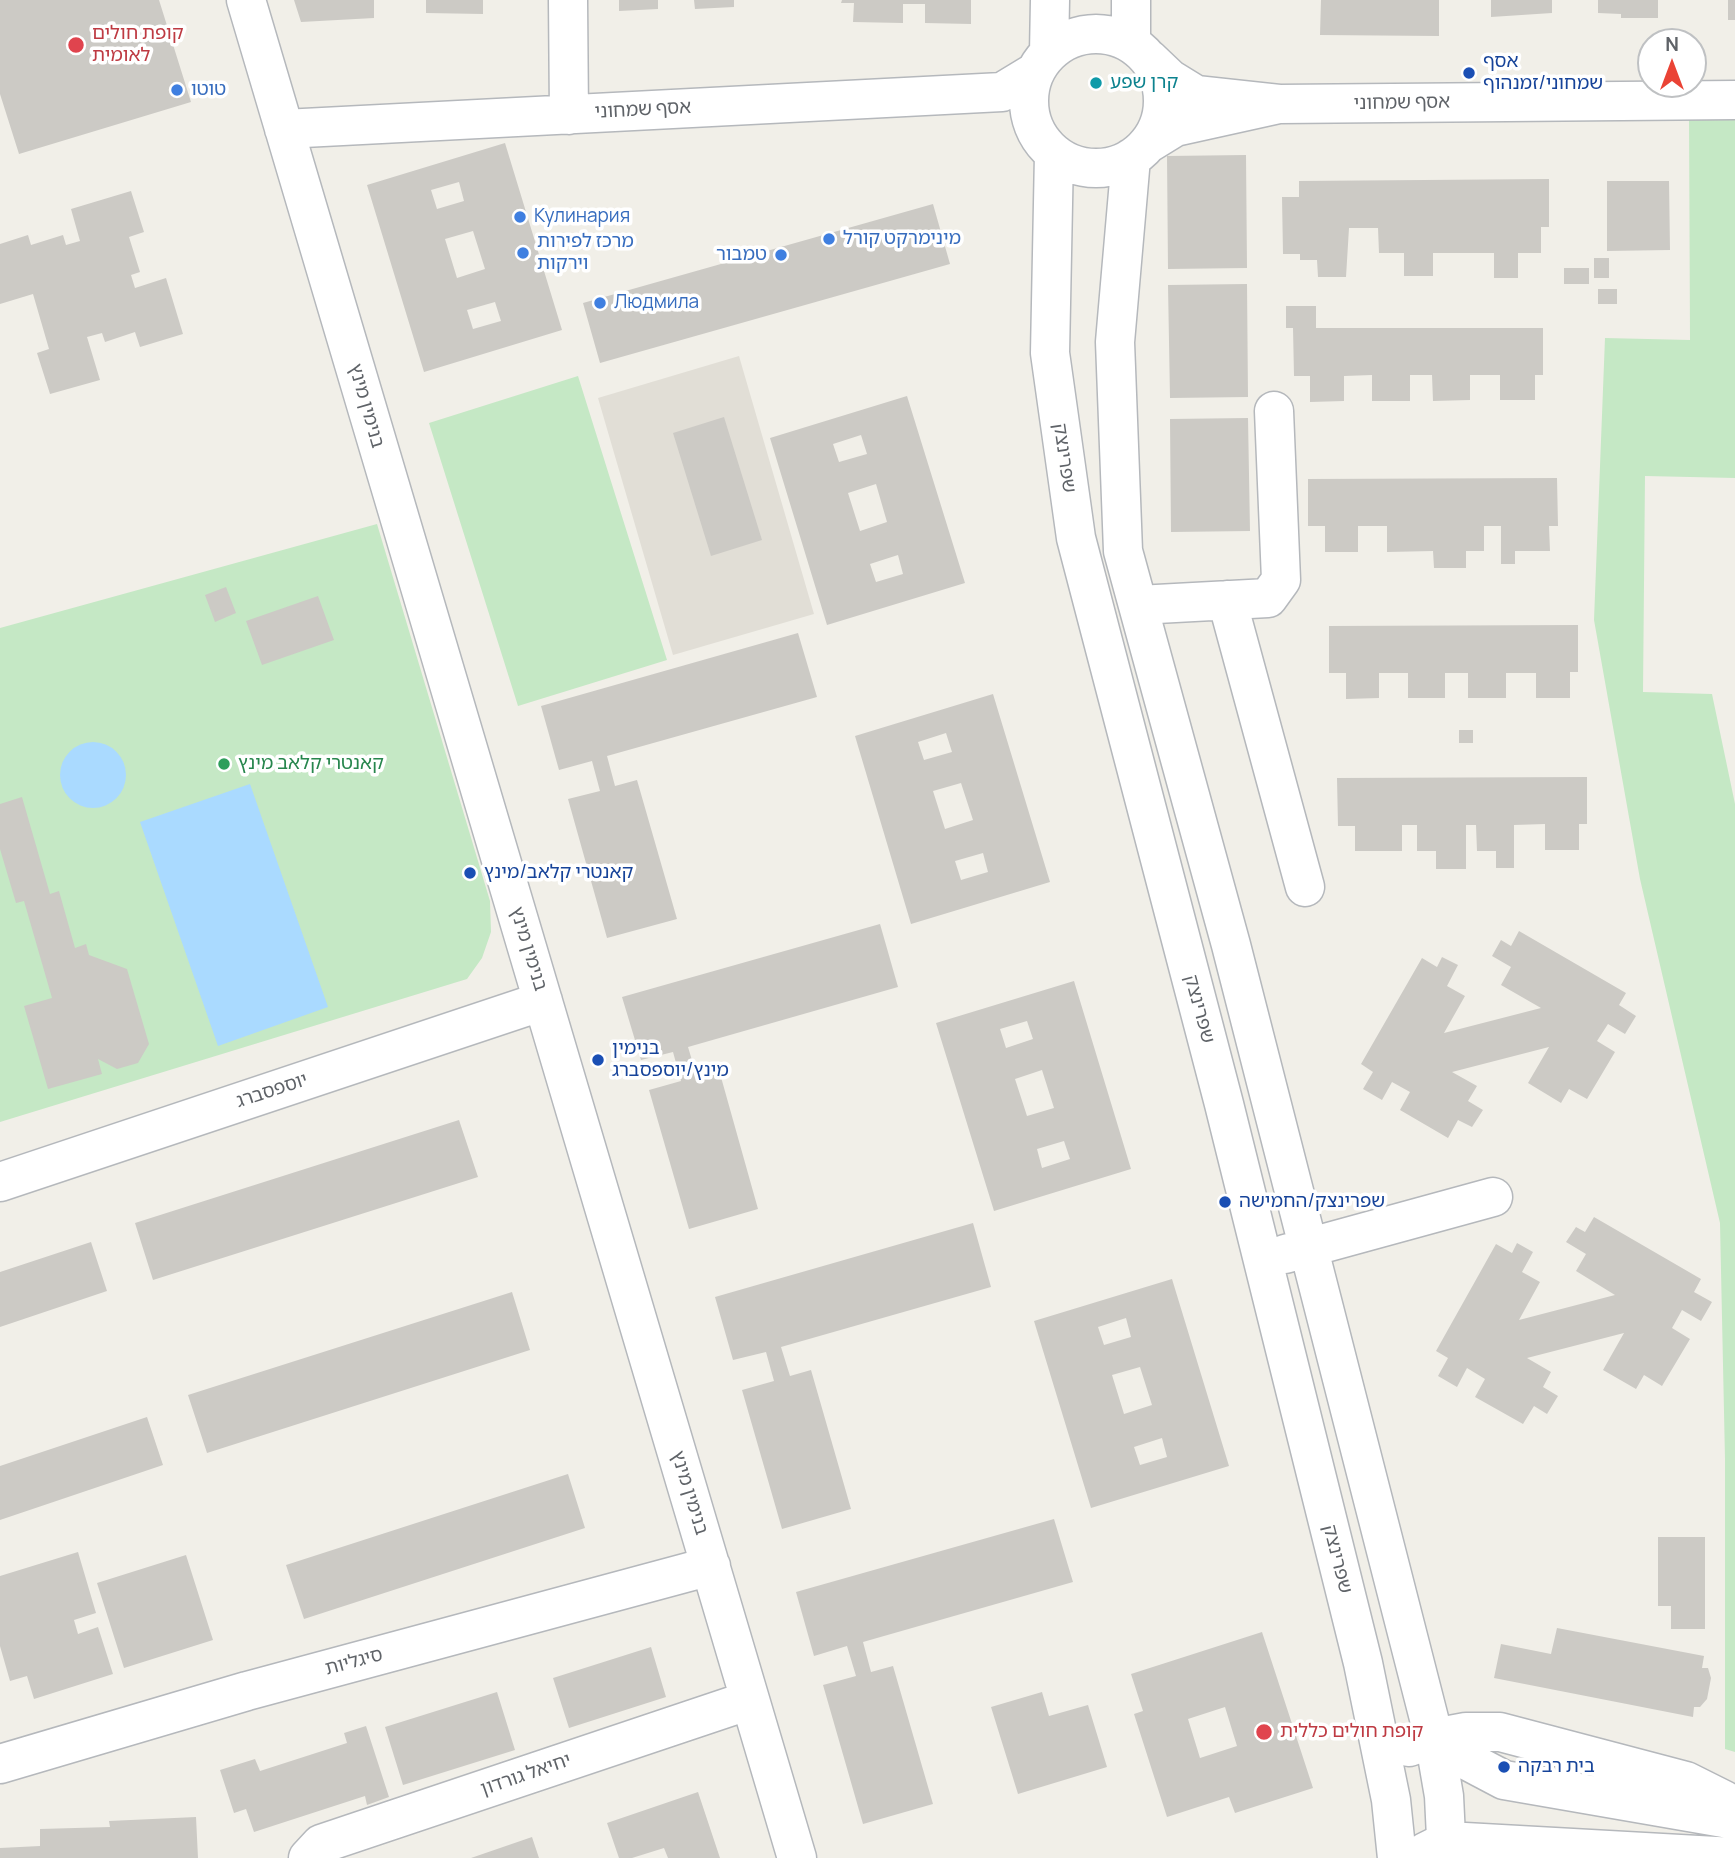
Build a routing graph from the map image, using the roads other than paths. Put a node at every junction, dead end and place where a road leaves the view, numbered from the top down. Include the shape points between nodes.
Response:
1 (246, 0) edge
2 (568, 0) edge
3 (1050, 0) edge
4 (1131, 0) edge
5 (1140, 51) junction
6 (1042, 62) junction
7 (1735, 100) edge
8 (1016, 103) junction
9 (1279, 104) junction
10 (569, 115) junction
11 (284, 130) junction
12 (1140, 150) junction
13 (1054, 154) junction
14 (1274, 411) dead end
15 (1227, 600) junction
16 (1138, 605) junction
17 (1305, 887) dead end
18 (543, 1001) junction
19 (0, 1182) edge
20 (1493, 1197) dead end
21 (1307, 1247) junction
22 (1263, 1260) junction
23 (711, 1566) junction
24 (750, 1700) junction
25 (1434, 1738) junction
26 (0, 1764) edge
27 (1384, 1765) junction
28 (1735, 1813) edge
29 (1735, 1820) edge
30 (1447, 1849) edge
31 (1735, 1857) edge
32 (308, 1858) edge
33 (797, 1858) edge
34 (1397, 1858) edge
35 (1413, 1858) edge

1 - 11 street, בנימין מינץ
2 - 10 street
3 - 6 street
4 - 5 street
5 - 6 street via 1110,35 1088,34 1067,40
5 - 9 street, אסף שמחוני via 1196,95
5 - 12 street via 1159,78 1163,100 1159,123
6 - 8 street, אסף שמחוני
7 - 9 street, אסף שמחוני
8 - 10 street, אסף שמחוני
8 - 13 street
9 - 12 street, אסף שמחוני via 1175,127
10 - 11 street, אסף שמחוני
11 - 18 street, בנימין מינץ
12 - 13 street via 1112,166 1092,167
12 - 16 street via 1115,342 1123,551
13 - 22 street, שפרינצק via 1050,353 1076,538
14 - 15 street via 1280,580 1268,598
15 - 16 street
15 - 17 street
16 - 21 street
18 - 19 street, יוספסברג
18 - 23 street, בנימין מינץ
20 - 21 street
21 - 22 street
21 - 25 street
22 - 27 street, שפרינצק
23 - 24 street, בנימין מינץ
23 - 26 street, סיגליות via 261,1687
24 - 32 street, יחיאל גורדון via 321,1844
24 - 33 street, בנימין מינץ
25 - 27 street via 1409,1747
25 - 28 street via 1500,1732 1686,1781 1724,1800
25 - 29 street via 1504,1780
25 - 30 street
27 - 34 street, שפרינצק
30 - 31 street
30 - 35 street

